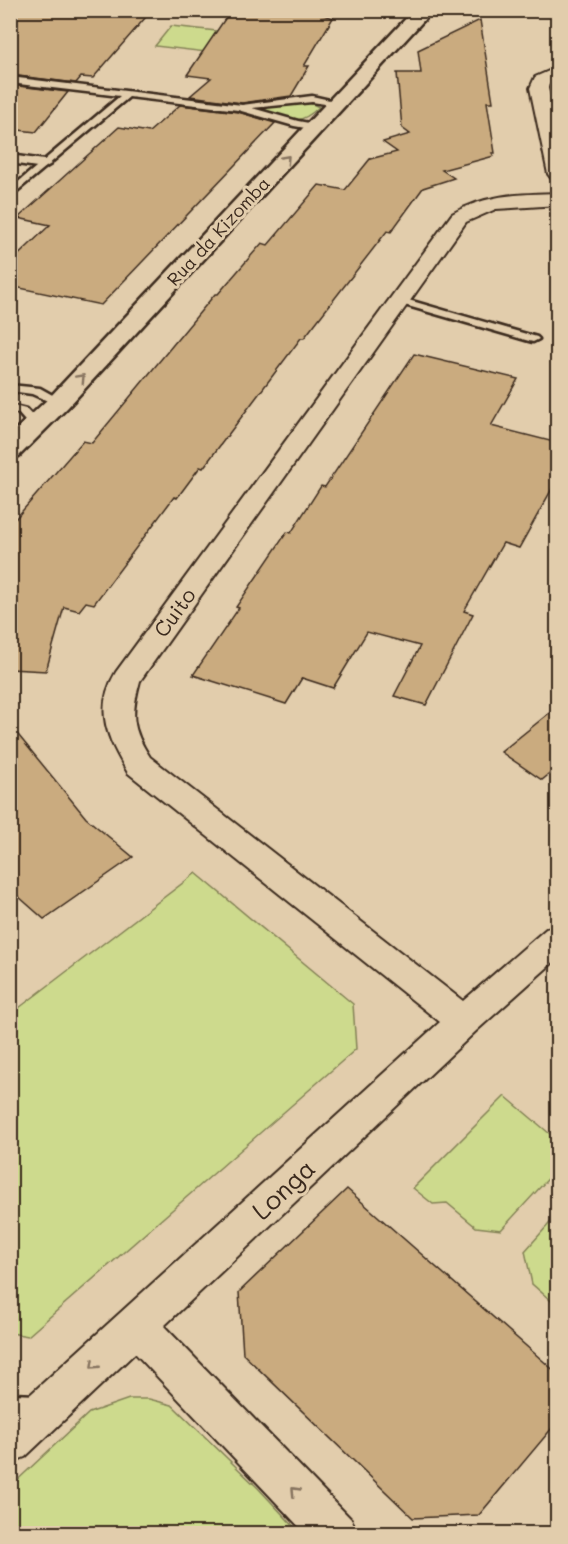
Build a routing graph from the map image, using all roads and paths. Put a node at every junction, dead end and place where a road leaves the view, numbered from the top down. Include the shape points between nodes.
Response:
1 (424, 10) edge
2 (558, 72) edge
3 (10, 80) edge
4 (126, 95) junction
5 (338, 103) junction
6 (239, 107) junction
7 (316, 127) junction
8 (10, 159) edge
9 (44, 164) junction
10 (558, 174) edge
11 (10, 194) edge
12 (558, 199) edge
13 (398, 300) junction
14 (533, 339) dead end
15 (10, 388) edge
16 (59, 402) junction
17 (10, 408) edge
18 (35, 425) junction
19 (10, 450) edge
20 (558, 938) edge
21 (464, 1021) junction
22 (137, 1326) junction
23 (10, 1404) edge
24 (51, 1405) junction
25 (10, 1442) edge
26 (336, 1533) edge

1 - 5 main road, Rua da Kizomba
2 - 10 street via 541,81 539,88
3 - 4 lane
4 - 6 lane
4 - 9 lane
5 - 6 lane via 312,99
5 - 7 main road, Rua da Kizomba
6 - 7 lane
16 -> 7 main road, Rua da Kizomba
8 - 9 street
9 - 11 lane
12 - 13 street, Cuito via 474,207 459,218
13 - 14 lane
13 - 21 street, Cuito via 126,679 117,709 121,736 139,765
15 - 16 lane via 44,392
16 - 18 main road, Rua da Kizomba
17 - 18 lane via 22,411
18 - 19 main road, Rua da Kizomba
20 - 21 street, Longa
21 - 22 street, Longa
22 -> 24 street, Longa
26 -> 22 street
23 - 24 lane
24 - 25 street, Longa

